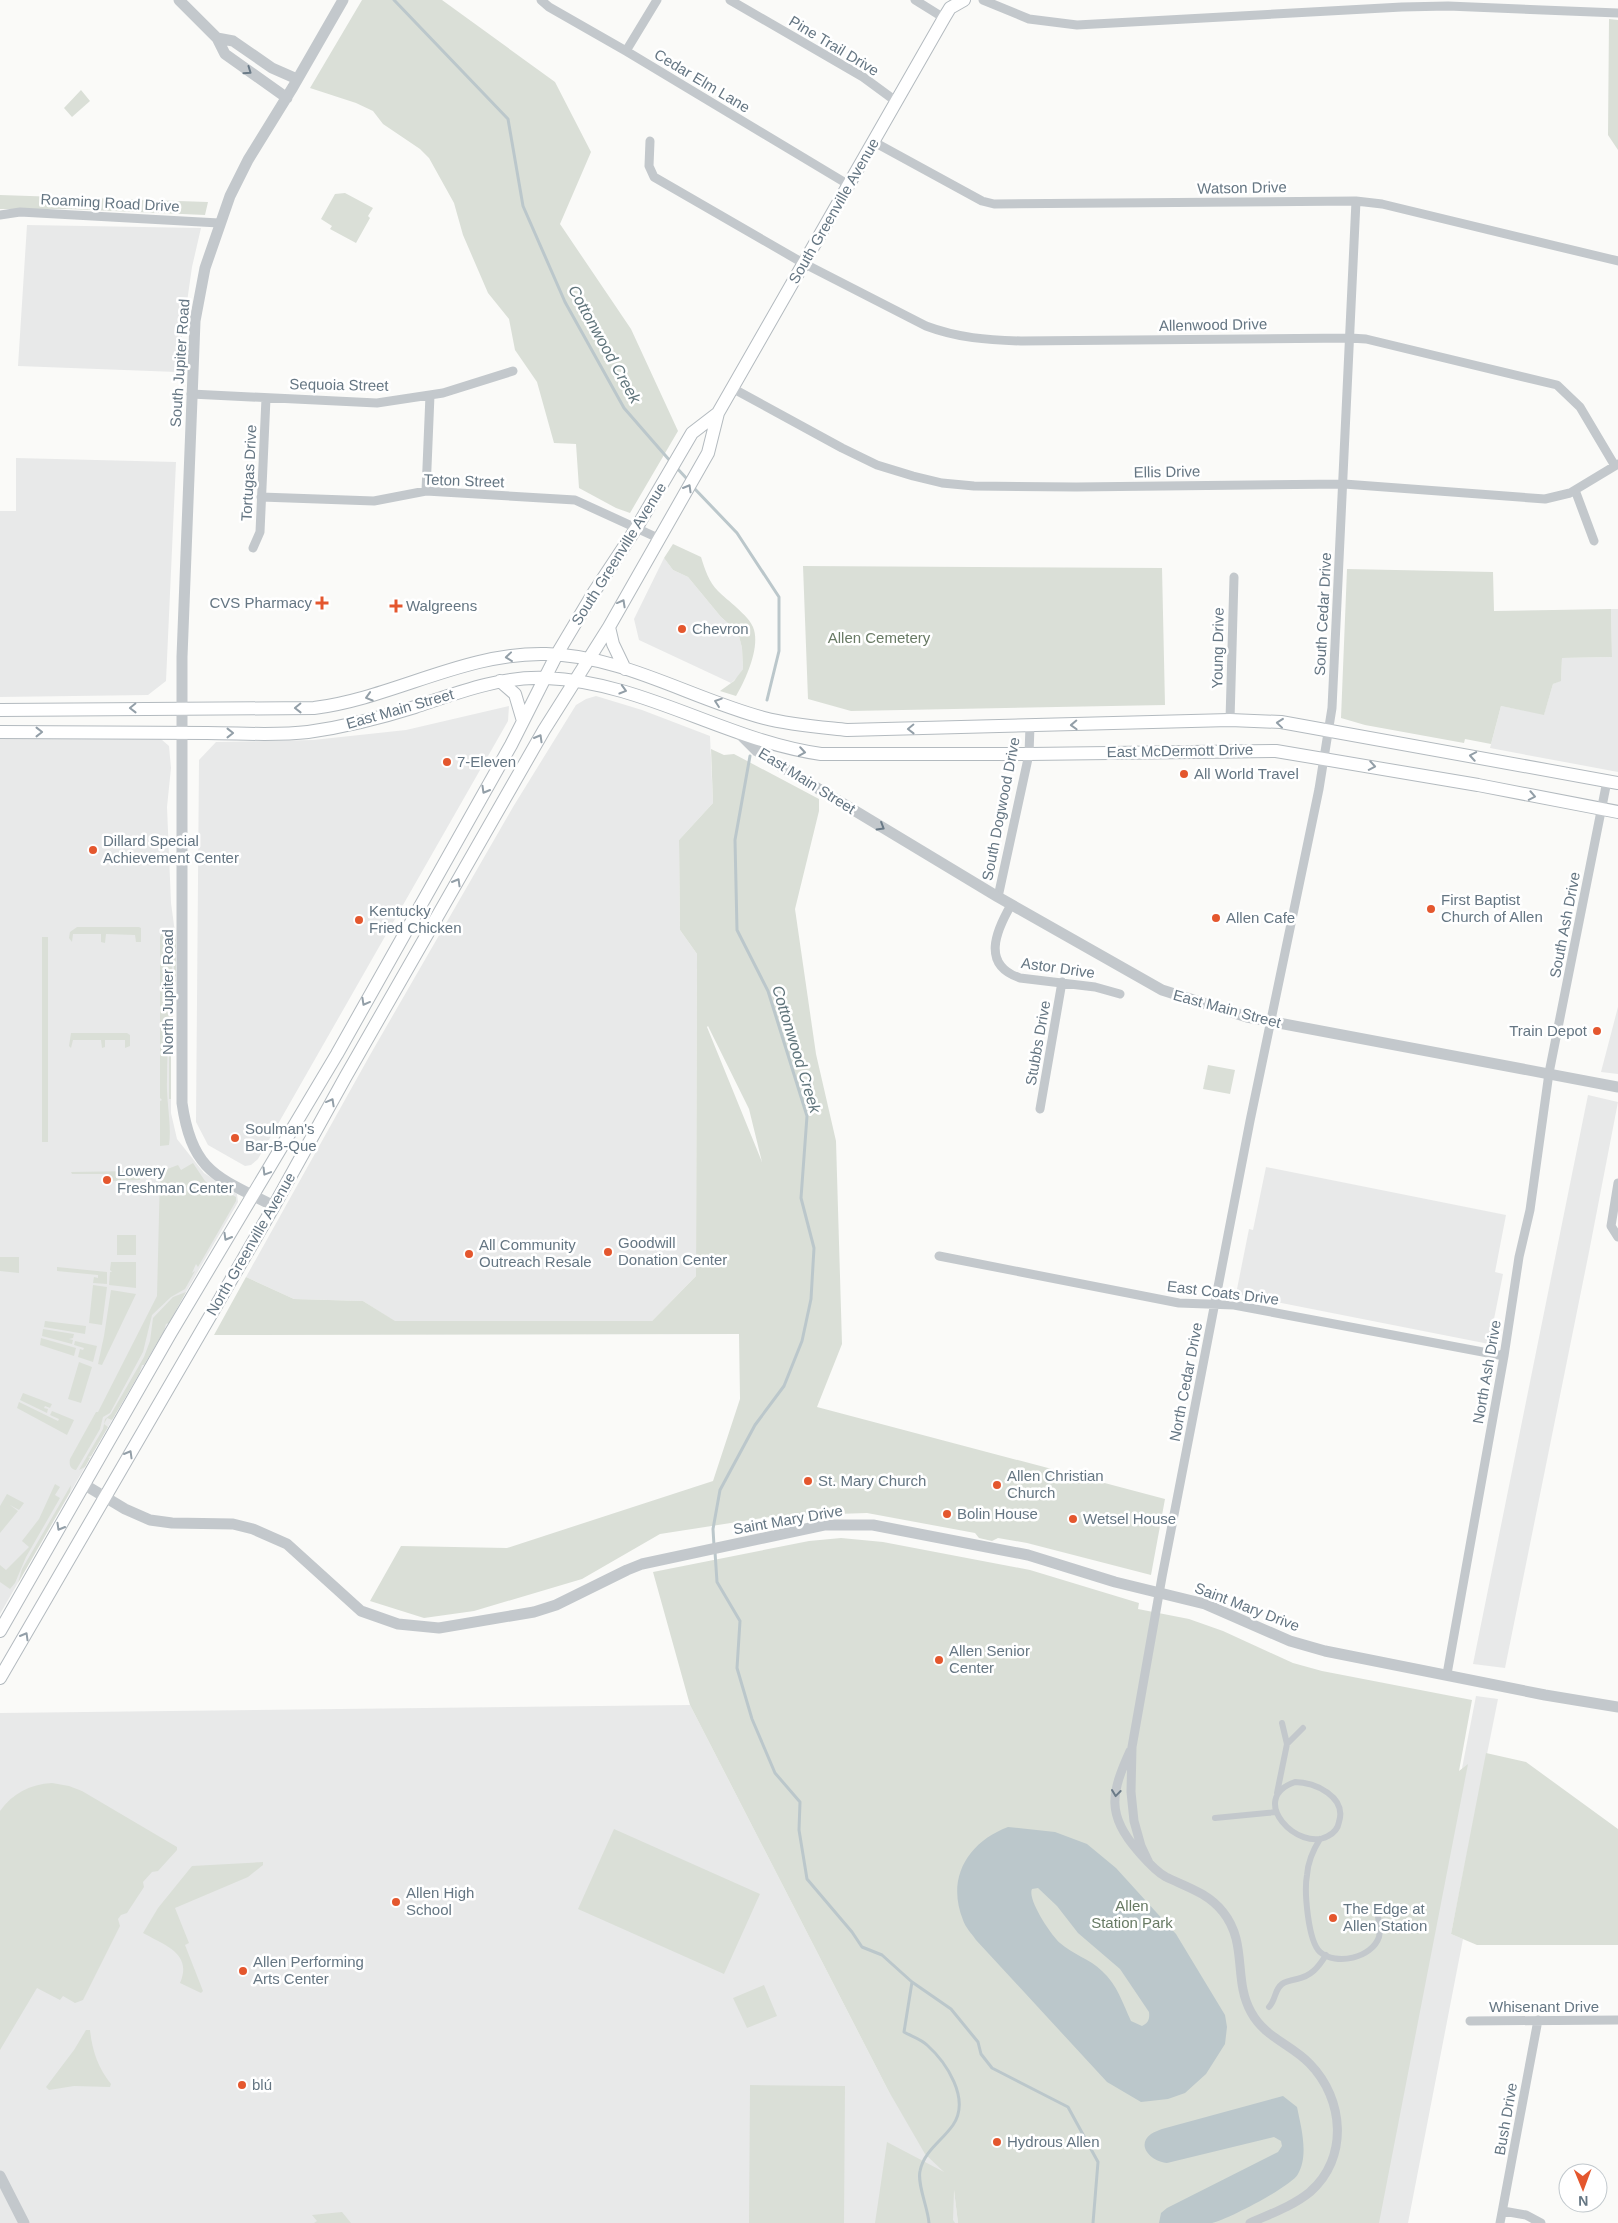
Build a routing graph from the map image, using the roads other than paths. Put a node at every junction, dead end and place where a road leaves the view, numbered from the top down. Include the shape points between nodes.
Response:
1 (179, 0) edge
2 (342, 0) edge
3 (541, 0) edge
4 (657, 0) edge
5 (730, 0) edge
6 (915, 0) edge
7 (964, 0) edge
8 (983, 0) edge
9 (948, 9) edge
10 (1618, 13) edge
11 (217, 38) junction
12 (626, 51) junction
13 (297, 79) junction
14 (287, 98) junction
15 (897, 102) junction
16 (650, 141) dead end
17 (874, 142) junction
18 (849, 185) junction
19 (1356, 201) junction
20 (0, 215) edge
21 (219, 223) junction
22 (1618, 261) edge
23 (803, 264) junction
24 (1350, 338) junction
25 (513, 371) dead end
26 (732, 388) junction
27 (192, 394) junction
28 (430, 394) junction
29 (266, 398) junction
30 (718, 413) junction
31 (1617, 465) edge
32 (1344, 484) junction
33 (1575, 490) junction
34 (426, 491) junction
35 (261, 498) junction
36 (637, 527) junction
37 (658, 538) junction
38 (1594, 541) dead end
39 (253, 548) dead end
40 (1234, 577) dead end
41 (609, 627) junction
42 (557, 654) junction
43 (588, 660) junction
44 (625, 669) junction
45 (546, 678) junction
46 (576, 680) junction
47 (500, 681) junction
48 (346, 703) junction
49 (182, 708) junction
50 (0, 710) edge
51 (764, 718) joint
52 (1230, 720) junction
53 (523, 721) junction
54 (351, 724) junction
55 (1030, 726) junction
56 (1328, 730) junction
57 (0, 732) edge
58 (181, 732) junction
59 (738, 733) junction
60 (1029, 754) junction
61 (1324, 757) junction
62 (1612, 782) edge
63 (1602, 809) junction
64 (1618, 812) edge
65 (998, 897) junction
66 (1011, 905) junction
67 (1062, 982) junction
68 (1120, 994) dead end
69 (1272, 1022) junction
70 (1549, 1074) junction
71 (1618, 1087) edge
72 (1040, 1109) dead end
73 (1618, 1182) edge
74 (252, 1195) junction
75 (274, 1206) junction
76 (1618, 1237) edge
77 (939, 1256) dead end
78 (1215, 1305) junction
79 (1504, 1356) junction
80 (85, 1485) junction
81 (104, 1496) junction
82 (1159, 1593) junction
83 (0, 1631) edge
84 (1448, 1674) junction
85 (0, 1678) edge
86 (1618, 1707) edge
87 (1282, 1723) dead end
88 (1302, 1728) dead end
89 (1287, 1744) junction
90 (1132, 1747) junction
91 (1275, 1801) junction
92 (1276, 1812) junction
93 (1214, 1818) dead end
94 (1320, 1839) junction
95 (1149, 1863) junction
96 (1377, 1910) dead end
97 (1326, 1955) junction
98 (1269, 2007) dead end
99 (1538, 2020) junction
100 (1618, 2020) edge
101 (1470, 2021) dead end
102 (0, 2176) edge
103 (1503, 2211) junction
104 (24, 2223) edge
105 (1250, 2223) edge
106 (1500, 2223) edge
107 (1541, 2223) edge

1 - 11 street
2 - 13 street, South Jupiter Road
3 - 12 street, Cedar Elm Lane via 549,8
4 - 12 street
5 - 15 street, Pine Trail Drive via 864,77
6 - 9 street
7 - 9 main road
8 - 10 street via 1029,18 1077,25 1402,7
9 - 15 main road, South Greenville Avenue
11 - 13 street via 233,41 272,68
11 -> 14 street via 230,59
12 - 18 street, Cedar Elm Lane
13 - 14 street, South Jupiter Road
14 - 21 street, South Jupiter Road via 248,160
15 - 17 main road, South Greenville Avenue
16 - 23 street, Allenwood Drive via 648,166 654,177
17 - 18 main road, South Greenville Avenue
17 - 19 street, Watson Drive via 994,204
18 - 23 main road, South Greenville Avenue
19 - 22 street, Watson Drive via 1382,204
19 - 24 street, South Cedar Drive
20 - 21 street, Roaming Road Drive via 20,212
21 - 27 street, South Jupiter Road via 200,291 193,348
23 - 24 street, Allenwood Drive via 926,326 976,339
23 - 26 main road, South Greenville Avenue
24 - 31 street, Allenwood Drive via 1366,339 1557,385 1580,407
24 - 32 street, South Cedar Drive
25 - 28 street, Sequoia Street via 443,393
26 - 30 main road, South Greenville Avenue
26 - 32 street, Ellis Drive via 877,465 942,482 974,486 1076,487
27 - 29 street, Sequoia Street
27 - 49 street, South Jupiter Road
28 - 29 street, Sequoia Street via 377,403
28 - 34 street
29 - 35 street, Tortugas Drive
30 - 36 main road, South Greenville Avenue via 692,434
37 -> 30 main road, South Greenville Avenue via 708,453
31 - 33 street, Ellis Drive
32 - 33 street, Ellis Drive via 1545,499
32 - 56 street, South Cedar Drive via 1335,666
33 - 38 street
34 - 35 street, Teton Street via 374,501
34 - 36 street, Teton Street via 575,500
35 - 39 street, Tortugas Drive via 260,532
36 - 37 street, Teton Street
36 - 42 main road, South Greenville Avenue
41 -> 37 main road, South Greenville Avenue
40 - 52 street, Young Drive
41 - 43 main road, South Greenville Avenue
41 - 44 main road
42 - 43 main road, East Main Street
42 - 45 main road, South Greenville Avenue
42 -> 48 main road, East Main Street via 502,657 467,664
43 - 44 main road, East Main Street
43 - 46 main road, South Greenville Avenue
51 -> 44 main road, East Main Street
45 - 46 main road, East Main Street
45 - 47 main road, East Main Street
45 - 53 main road, North Greenville Avenue
46 -> 59 main road, East Main Street via 632,693
75 -> 46 main road, North Greenville Avenue via 544,730
47 - 53 main road via 515,694
47 - 54 main road, East Main Street
48 -> 49 main road, East Main Street via 297,708
48 - 54 main road
49 -> 50 main road, East Main Street
49 - 58 street, South Jupiter Road
55 -> 51 main road, East McDermott Drive via 846,730
52 -> 55 main road, East McDermott Drive
56 -> 52 main road, East McDermott Drive via 1281,722
53 -> 74 main road, North Greenville Avenue via 337,1054
58 -> 54 main road, East Main Street via 306,732
55 - 60 street, South Dogwood Drive
56 - 61 street, South Cedar Drive
62 -> 56 main road, East McDermott Drive
57 -> 58 main road, East Main Street
58 - 74 street, North Jupiter Road via 183,1111 190,1141 205,1164 217,1175
59 -> 60 main road, East McDermott Drive via 788,750 821,754
59 -> 65 street, East Main Street via 774,762
60 - 61 main road, East McDermott Drive via 1276,750
60 - 65 street, South Dogwood Drive
61 -> 63 main road, East McDermott Drive
61 - 69 street, South Cedar Drive
62 - 63 street, South Ash Drive
63 - 64 main road, East McDermott Drive
63 - 70 street, South Ash Drive
65 - 66 street, East Main Street
66 - 67 street, Astor Drive via 999,925 994,947 1002,968 1020,978
66 - 69 street, East Main Street via 1162,990
67 - 68 street, Astor Drive
67 - 72 street, Stubbs Drive
69 - 70 street, East Main Street
69 - 78 street, North Cedar Drive
70 - 71 street, East Main Street
70 - 79 street, North Ash Drive via 1530,1210 1519,1257
73 - 76 street via 1611,1226
74 - 75 street, North Jupiter Road
74 -> 80 main road, North Greenville Avenue
81 -> 75 main road, North Greenville Avenue
77 - 78 street, East Coats Drive via 1179,1304
78 - 79 street, East Coats Drive via 1234,1305
78 - 82 street, North Cedar Drive
79 - 84 street, North Ash Drive
80 - 81 street, Saint Mary Drive
80 -> 83 main road, North Greenville Avenue
81 - 82 street, Saint Mary Drive via 150,1520 232,1524 253,1529 286,1544 361,1611 398,1624 439,1628 534,1612 556,1605 627,1570 831,1524 873,1525 1028,1555
85 -> 81 main road, North Greenville Avenue
82 - 84 street, Saint Mary Drive via 1205,1604 1290,1641 1325,1651
82 - 90 street, North Cedar Drive
84 - 86 street, Saint Mary Drive
87 - 89 street
88 - 89 street
89 - 91 street
90 - 95 street, North Cedar Drive via 1134,1821
90 -> 95 street, North Cedar Drive via 1117,1781 1116,1815 1127,1839
91 - 92 street
91 - 94 street via 1281,1790 1295,1782 1309,1784 1334,1798 1340,1812 1338,1826
92 - 93 street
92 - 94 street via 1278,1819 1289,1828 1304,1837
94 - 97 street via 1308,1866 1306,1885 1311,1936 1314,1944
95 - 105 street, North Cedar Drive via 1164,1876 1212,1899 1224,1912 1240,1949 1243,1990 1251,2013 1265,2032 1308,2062 1323,2079 1336,2106 1337,2141 1327,2171 1296,2202
96 - 97 street via 1380,1934 1368,1951 1358,1956 1337,1958
97 - 98 street via 1313,1972 1282,1984
99 - 100 street, Whisenant Drive
99 - 101 street, Whisenant Drive
99 - 103 street, Bush Drive
102 - 104 street
103 - 106 street, Bush Drive
103 - 107 street via 1526,2215

